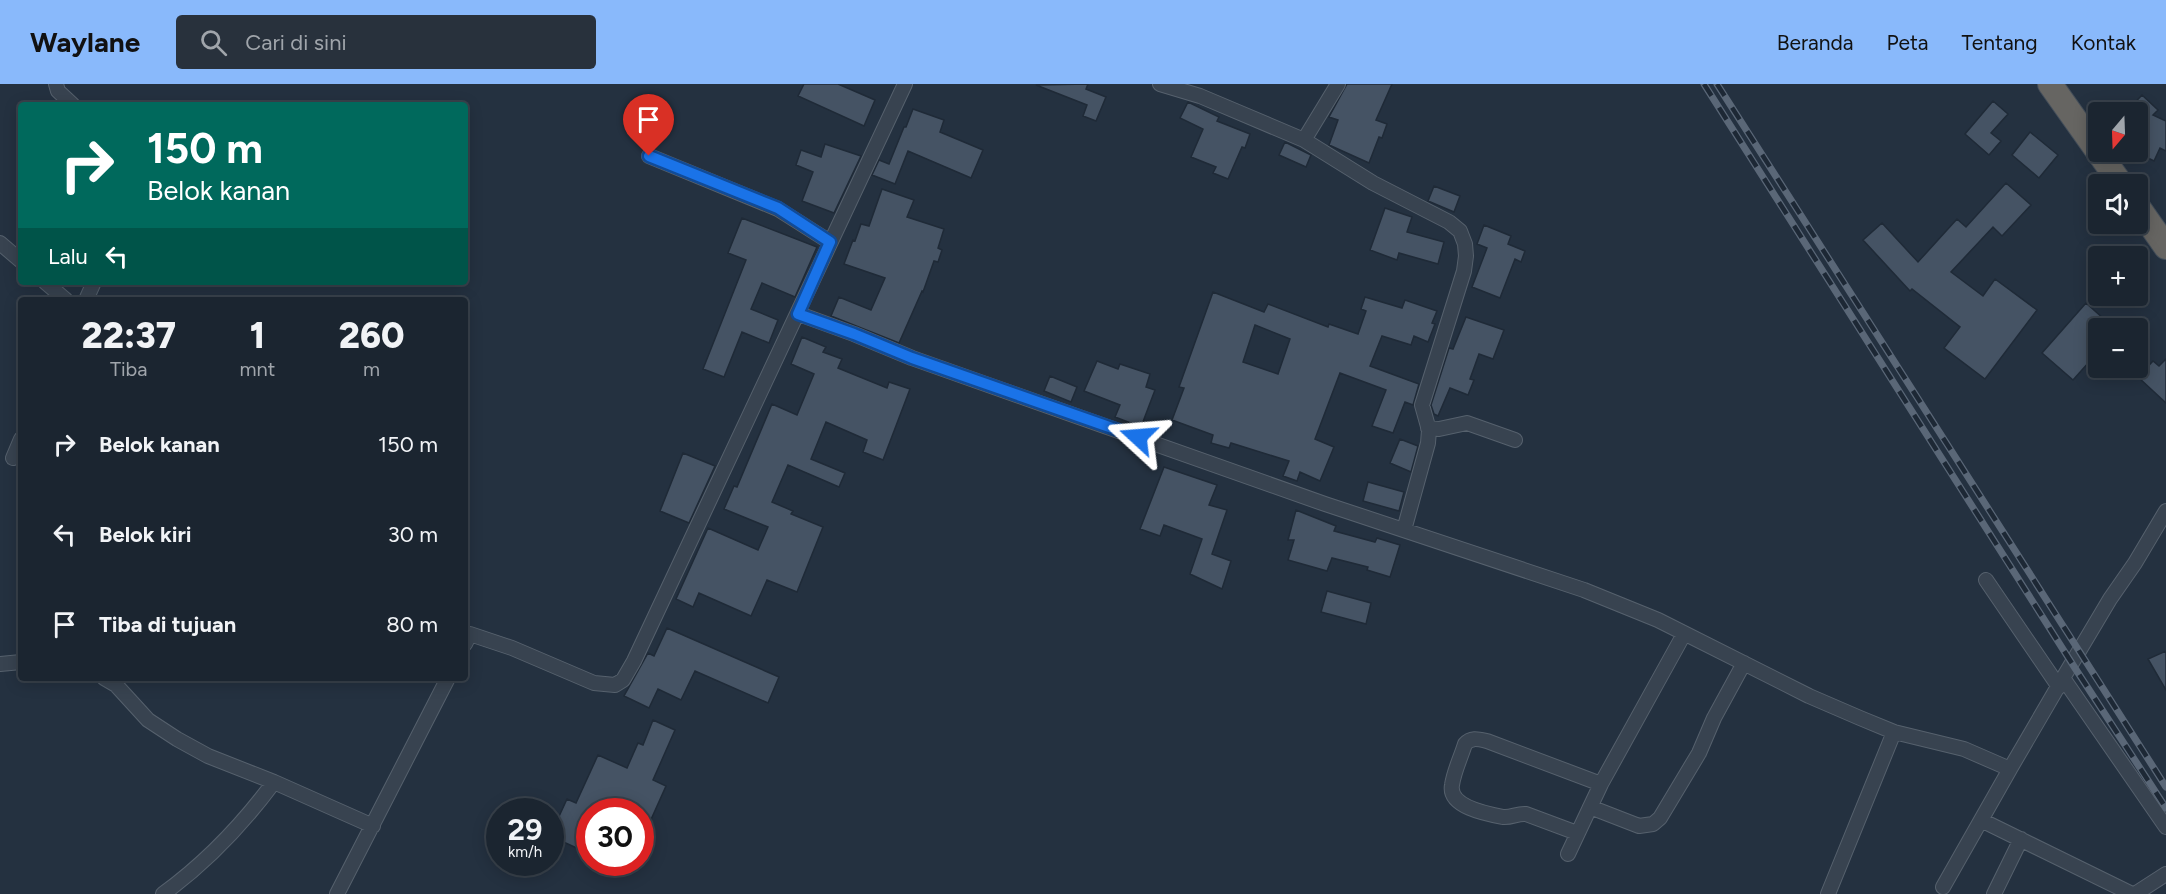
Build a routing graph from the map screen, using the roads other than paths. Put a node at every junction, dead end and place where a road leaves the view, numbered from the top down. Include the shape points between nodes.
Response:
1 (56, 84) edge
2 (905, 84) edge
3 (1160, 84) edge
4 (1338, 84) edge
5 (2050, 84) edge
6 (70, 102) edge
7 (1304, 140) junction
8 (649, 156) dead end
9 (2114, 174) edge
10 (2148, 221) edge
11 (830, 242) junction
12 (0, 243) edge
13 (2166, 247) edge
14 (18, 258) edge
15 (48, 285) edge
16 (62, 297) edge
17 (798, 314) junction
18 (1428, 428) junction
19 (1515, 440) dead end
20 (18, 446) edge
21 (13, 458) dead end
22 (2166, 511) edge
23 (1404, 530) junction
24 (1986, 580) dead end
25 (1684, 634) junction
26 (468, 636) edge
27 (18, 662) edge
28 (1744, 663) junction
29 (0, 664) edge
30 (109, 681) edge
31 (446, 681) edge
32 (2061, 682) junction
33 (1894, 732) junction
34 (2010, 769) junction
35 (274, 782) junction
36 (1600, 784) junction
37 (1590, 807) junction
38 (1981, 820) junction
39 (373, 826) junction
40 (2166, 827) edge
41 (1577, 833) junction
42 (2020, 838) junction
43 (1568, 854) dead end
44 (2166, 874) edge
45 (1943, 887) dead end
46 (164, 894) edge
47 (337, 894) edge
48 (1828, 894) edge
49 (1994, 894) edge
50 (2133, 894) edge

1 - 6 street
2 - 11 street
3 - 7 street via 1200,96
4 - 7 street
5 - 9 highway
7 - 18 street via 1460,231 1465,244 1464,271 1422,405
8 - 11 street via 778,208
10 - 13 highway
11 - 17 street
12 - 14 street
15 - 16 street
17 - 23 street via 923,362
17 - 26 street via 634,662 622,680 615,685 594,683 512,648
18 - 19 street via 1467,423
18 - 23 street via 1428,443
20 - 21 street
22 - 32 street
23 - 25 street via 1584,590
24 - 32 street
25 - 28 street
25 - 36 street
27 - 29 street
28 - 33 street
28 - 37 street via 1699,753 1660,818 1639,826
30 - 35 street via 148,720 177,739
31 - 39 street
32 - 34 street
32 - 40 street
33 - 34 street via 1964,749
33 - 48 street
34 - 38 street
35 - 39 street
35 - 46 street via 223,843
36 - 37 street
36 - 41 street via 1487,741 1473,739 1465,744 1451,787 1461,803 1506,817 1526,814
37 - 41 street
38 - 42 street
38 - 45 street
39 - 47 street
41 - 43 street
42 - 49 street
42 - 50 street
44 - 50 street

